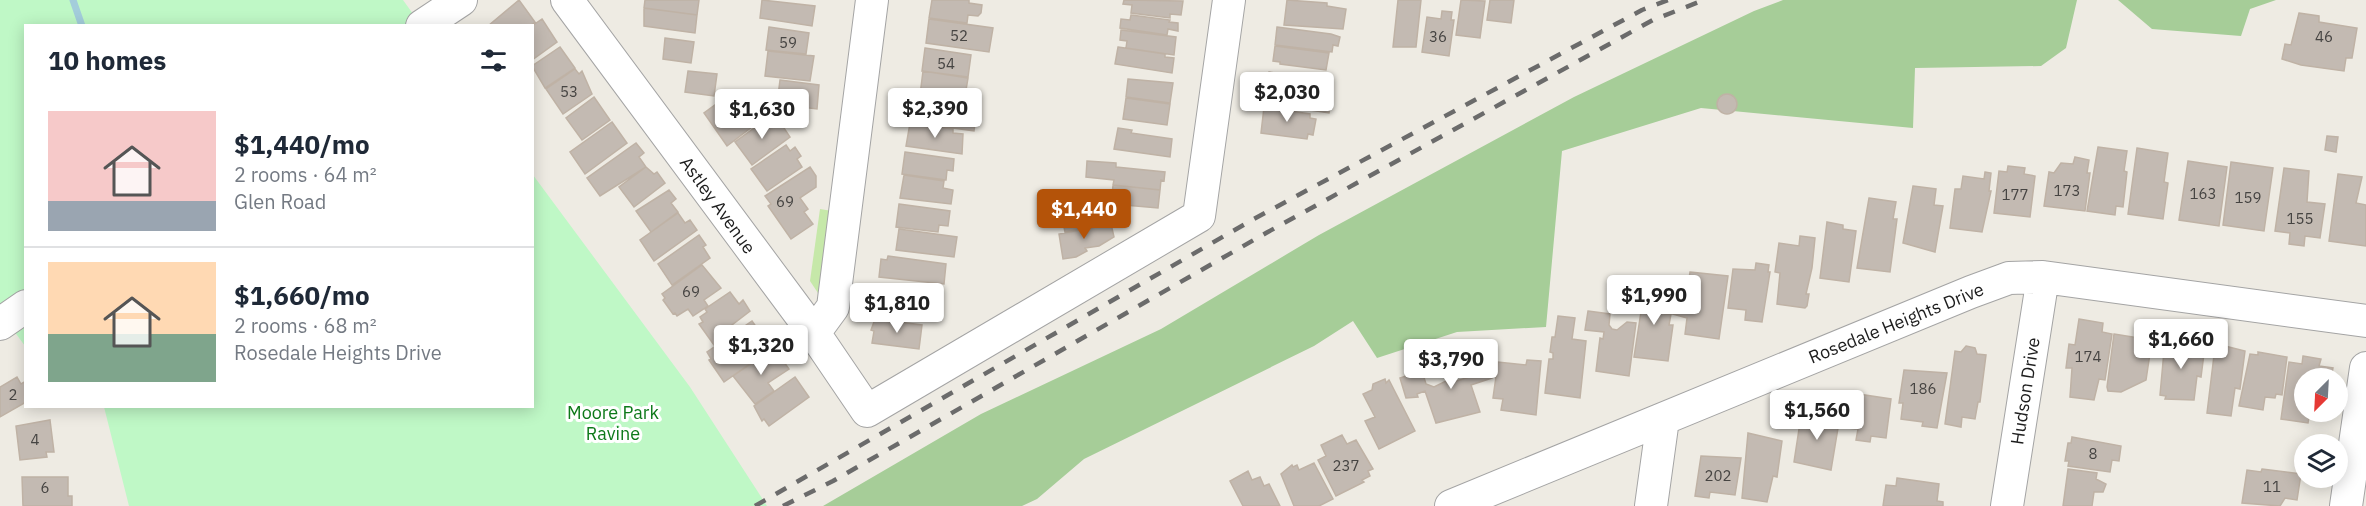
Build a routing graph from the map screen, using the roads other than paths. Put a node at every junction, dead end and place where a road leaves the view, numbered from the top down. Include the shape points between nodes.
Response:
1 (461, 0) edge
2 (567, 0) edge
3 (872, 0) edge
4 (1229, 0) edge
5 (425, 24) edge
6 (2043, 277) junction
7 (2366, 321) edge
8 (814, 333) junction
9 (2366, 368) edge
10 (1663, 419) junction
11 (1451, 506) edge
12 (1651, 506) edge
13 (2007, 506) edge
14 (2346, 506) edge

1 - 5 street
2 - 8 street, Astley Avenue
3 - 8 street via 833,307
4 - 8 street, Astley Avenue via 1199,216 867,411
6 - 7 street, Rosedale Heights Drive
6 - 10 street, Rosedale Heights Drive via 2009,278 1971,292
6 - 13 street, Hudson Drive
9 - 14 street
10 - 11 street, Rosedale Heights Drive
10 - 12 street

